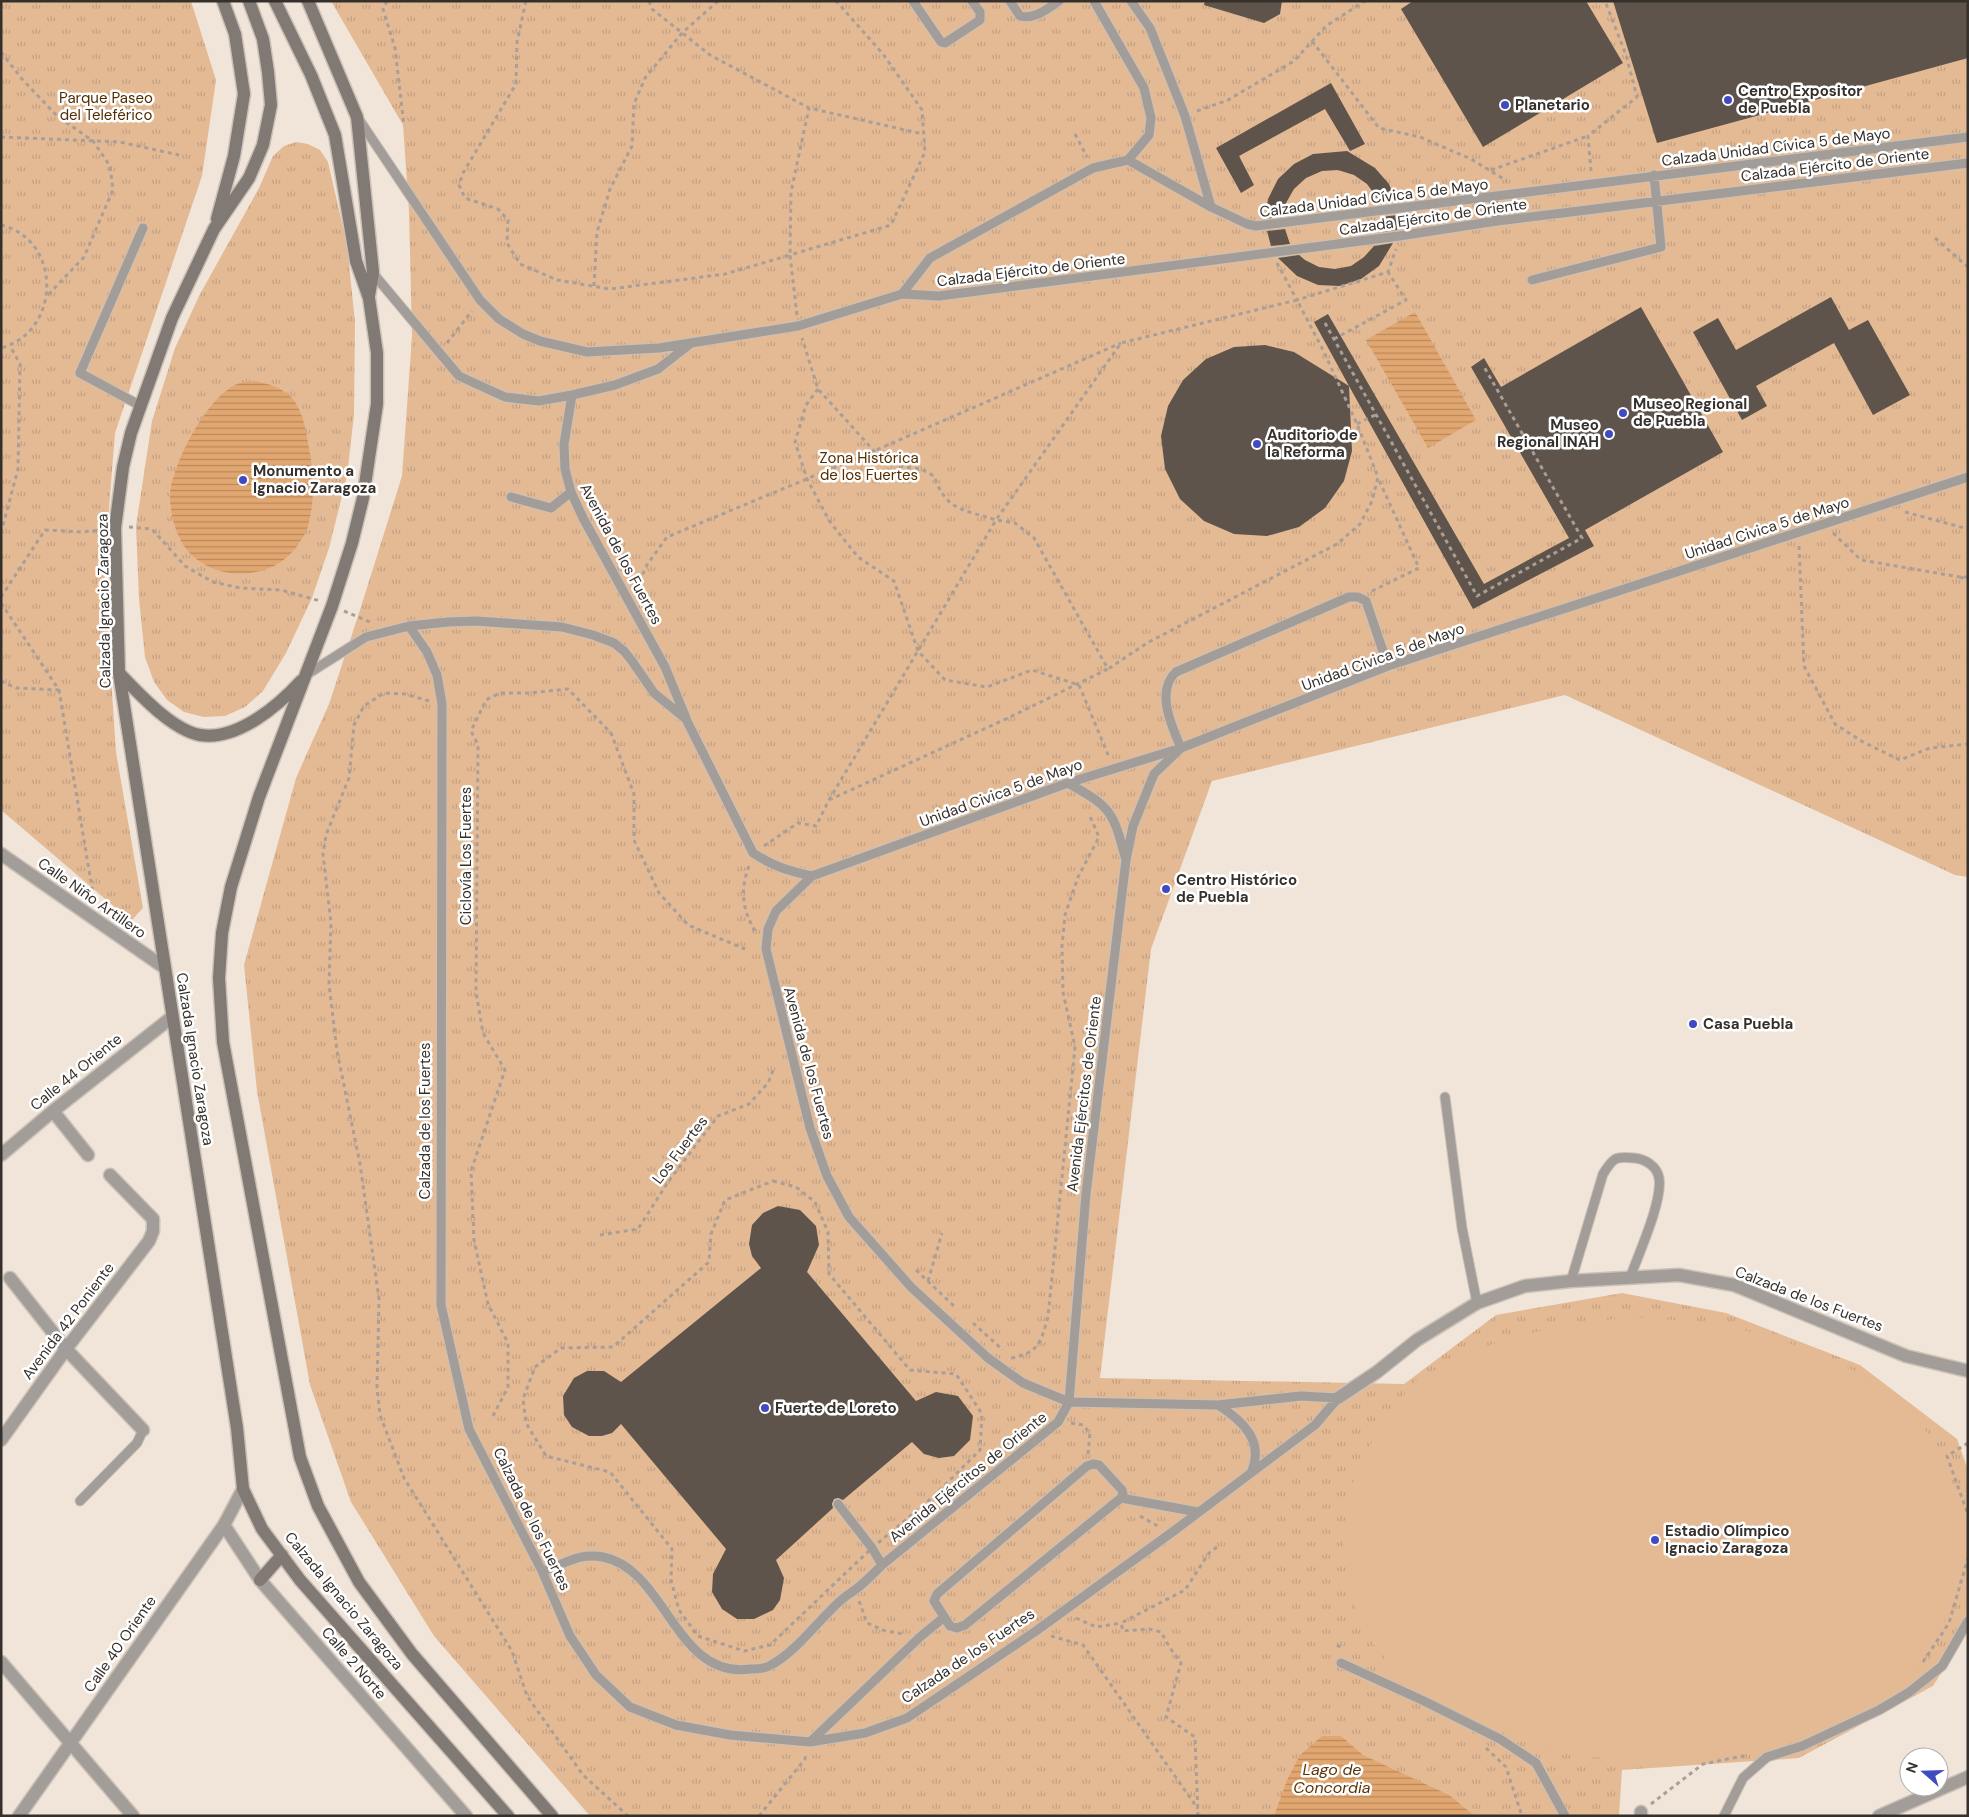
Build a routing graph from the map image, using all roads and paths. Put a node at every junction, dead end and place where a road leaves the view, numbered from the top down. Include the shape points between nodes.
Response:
1 (223, 1) edge
2 (249, 1) edge
3 (275, 1) edge
4 (308, 1) edge
5 (387, 1) edge
6 (526, 1) edge
7 (649, 1) edge
8 (718, 1) edge
9 (836, 1) edge
10 (913, 1) edge
11 (972, 1) edge
12 (1010, 1) edge
13 (1059, 1) edge
14 (1094, 1) edge
15 (1131, 1) edge
16 (1365, 1) edge
17 (1605, 1) edge
18 (682, 32) junction
19 (1312, 41) junction
20 (1, 52) edge
21 (809, 108) junction
22 (1184, 116) junction
23 (357, 117) junction
24 (404, 126) dead end
25 (923, 134) junction
26 (1075, 134) dead end
27 (1588, 136) junction
28 (1, 137) edge
29 (1968, 137) edge
30 (93, 141) junction
31 (179, 156) dead end
32 (1128, 160) junction
33 (1590, 161) dead end
34 (1968, 163) edge
35 (1093, 168) junction
36 (1490, 170) junction
37 (1654, 176) junction
38 (1516, 194) junction
39 (1493, 198) junction
40 (1658, 200) junction
41 (1210, 207) junction
42 (1498, 221) junction
43 (1, 225) edge
44 (143, 228) dead end
45 (214, 229) junction
46 (1399, 236) junction
47 (1934, 238) dead end
48 (1272, 253) junction
49 (790, 255) junction
50 (356, 261) junction
51 (1968, 267) edge
52 (373, 272) junction
53 (1388, 272) junction
54 (1532, 280) dead end
55 (594, 286) junction
56 (902, 294) junction
57 (47, 296) junction
58 (369, 298) junction
59 (480, 300) junction
60 (1297, 300) junction
61 (1325, 322) dead end
62 (798, 326) junction
63 (1334, 339) junction
64 (692, 343) junction
65 (1121, 343) junction
66 (10, 346) junction
67 (1, 348) edge
68 (439, 354) junction
69 (1483, 365) dead end
70 (818, 389) junction
71 (572, 396) junction
72 (141, 406) junction
73 (1375, 415) junction
74 (1357, 424) junction
75 (874, 451) junction
76 (1378, 477) junction
77 (1968, 477) edge
78 (807, 479) junction
79 (571, 492) junction
80 (510, 497) dead end
81 (1882, 506) junction
82 (996, 520) junction
83 (1824, 524) junction
84 (115, 528) junction
85 (1968, 529) edge
86 (1, 533) edge
87 (1798, 533) junction
88 (1968, 578) edge
89 (1, 597) edge
90 (1358, 597) junction
91 (1, 603) edge
92 (630, 603) junction
93 (332, 606) junction
94 (409, 626) junction
95 (366, 637) junction
96 (918, 651) junction
97 (1388, 666) junction
98 (1108, 669) junction
99 (119, 673) junction
100 (306, 675) junction
101 (1, 681) edge
102 (1079, 684) junction
103 (59, 690) junction
104 (442, 704) junction
105 (686, 719) junction
106 (1968, 744) edge
107 (1181, 748) junction
108 (1114, 768) junction
109 (1068, 782) junction
110 (829, 800) junction
111 (1085, 807) dead end
112 (753, 853) junction
113 (1, 854) edge
114 (1126, 860) junction
115 (812, 876) junction
116 (97, 921) junction
117 (745, 949) dead end
118 (766, 949) junction
119 (165, 968) junction
120 (172, 1017) junction
121 (774, 1068) dead end
122 (1445, 1097) dead end
123 (53, 1111) junction
124 (1, 1155) edge
125 (88, 1155) dead end
126 (110, 1175) dead end
127 (942, 1233) dead end
128 (600, 1235) dead end
129 (10, 1278) dead end
130 (1630, 1278) junction
131 (928, 1280) dead end
132 (1571, 1280) junction
133 (1477, 1303) junction
134 (66, 1349) junction
135 (1011, 1358) dead end
136 (1968, 1370) edge
137 (1338, 1398) junction
138 (1069, 1402) junction
139 (1218, 1405) junction
140 (493, 1416) dead end
141 (1083, 1425) dead end
142 (142, 1430) joint
143 (1, 1440) edge
144 (1968, 1443) edge
145 (1087, 1466) junction
146 (1251, 1474) junction
147 (243, 1489) junction
148 (1121, 1498) junction
149 (80, 1501) dead end
150 (838, 1504) dead end
151 (1198, 1512) junction
152 (1968, 1515) edge
153 (224, 1525) junction
154 (870, 1545) junction
155 (1217, 1547) dead end
156 (282, 1555) junction
157 (1968, 1558) edge
158 (882, 1565) junction
159 (542, 1571) junction
160 (260, 1580) junction
161 (860, 1586) junction
162 (1061, 1611) junction
163 (943, 1618) junction
164 (1968, 1621) edge
165 (1121, 1622) junction
166 (1036, 1631) junction
167 (920, 1637) junction
168 (1, 1662) edge
169 (1341, 1663) dead end
170 (1920, 1668) dead end
171 (71, 1742) junction
172 (810, 1742) junction
173 (1750, 1755) dead end
174 (1968, 1777) edge
175 (1198, 1809) junction
176 (1641, 1814) edge
177 (19, 1816) edge
178 (133, 1816) edge
179 (466, 1816) edge
180 (508, 1816) edge
181 (552, 1816) edge
182 (628, 1816) edge
183 (759, 1816) edge
184 (1198, 1816) edge
185 (1565, 1816) edge
186 (1724, 1816) edge
187 (1879, 1816) edge

1 - 45 main road, Calzada Ignacio Zaragoza via 235,34 244,94 234,156
2 - 45 main road, Calzada Ignacio Zaragoza via 263,38 271,105 263,145 249,178
3 - 50 main road, Calzada Ignacio Zaragoza via 311,75 335,136
4 - 23 main road, Calzada Ignacio Zaragoza
5 - 24 path via 383,9 395,48
6 - 55 path via 517,42 516,84 458,185 464,198 498,210 508,220 507,243 520,264 557,280
7 - 18 path via 652,9
8 - 18 path
9 - 25 path via 883,54 922,110
10 - 11 lane via 945,44 980,20 980,12
12 - 13 lane via 1020,16 1026,18
14 - 32 lane via 1144,88 1151,118 1149,135
15 - 22 lane via 1150,28
16 - 19 path via 1326,26
17 - 27 path via 1626,55 1637,98
18 - 21 path via 710,55
18 - 55 path via 645,78 634,104 632,146 610,189 597,232
19 - 22 path via 1294,60 1228,100
19 - 36 path via 1379,128 1420,137
20 - 30 path via 57,116
21 - 25 path
21 - 49 path via 791,192
22 - 41 lane
23 - 52 main road, Calzada Ignacio Zaragoza
23 - 59 lane
25 - 49 path via 924,152 891,225
26 - 35 path
27 - 33 path
27 - 36 path
28 - 30 path
29 - 37 lane, Calzada Unidad Cívica 5 de Mayo
30 - 31 path via 120,142
30 - 57 path via 110,166 112,190 84,257
32 - 35 lane
32 - 41 lane, Calzada Unidad Cívica 5 de Mayo
34 - 40 lane, Calzada Ejército de Oriente
35 - 56 lane via 930,258
36 - 38 path via 1510,182
37 - 38 lane, Calzada Unidad Cívica 5 de Mayo
37 - 40 lane
38 - 39 lane, Calzada Unidad Cívica 5 de Mayo
39 - 41 lane, Calzada Unidad Cívica 5 de Mayo via 1256,226
39 - 42 lane
40 - 42 lane, Calzada Ejército de Oriente
40 - 54 lane via 1661,247
42 - 46 lane, Calzada Ejército de Oriente
43 - 57 path via 26,238 40,255 47,275
44 - 72 lane via 80,373
45 - 72 main road, Calzada Ignacio Zaragoza via 172,318
46 - 48 lane, Calzada Ejército de Oriente
46 - 53 path
47 - 51 path
48 - 56 lane, Calzada Ejército de Oriente via 939,296
48 - 60 path
49 - 55 path via 725,274 610,289
49 - 62 path
50 - 52 lane
50 - 58 main road, Calzada Ignacio Zaragoza
52 - 58 main road, Calzada Ignacio Zaragoza
52 - 68 lane
53 - 60 path
53 - 63 path via 1406,300
56 - 62 lane
57 - 66 path via 40,317 28,334
58 - 93 main road, Calzada Ignacio Zaragoza via 377,353 377,404 363,498
59 - 64 lane via 499,319 523,334 566,348 587,352
59 - 68 path
60 - 65 path
60 - 74 path
61 - 63 path
62 - 64 lane
62 - 70 path
63 - 73 path
64 - 71 lane via 658,370
65 - 75 path
65 - 82 path
66 - 67 path
66 - 86 path via 20,364 18,469
68 - 71 lane via 459,376 505,397 539,401
69 - 73 path via 1582,538 1477,596
70 - 75 path
70 - 78 path via 806,405 794,442
71 - 79 lane, Avenida de los Fuertes via 564,444 565,469
72 - 84 main road, Calzada Ignacio Zaragoza via 123,467
73 - 74 path
74 - 76 path
75 - 78 path
75 - 82 path via 896,466 934,476 940,493 952,506
76 - 90 path via 1419,568
76 - 98 path via 1372,501 1360,524 1337,544 1147,643
77 - 81 lane, Unidad Civica 5 de Mayo
78 - 92 path via 667,537 647,565
78 - 96 path via 830,522 858,557 894,581
79 - 80 lane via 551,508
79 - 92 lane, Avenida de los Fuertes
81 - 83 lane, Unidad Civica 5 de Mayo
81 - 85 path
82 - 96 path
82 - 98 path via 1015,523 1034,538
83 - 87 lane, Unidad Civica 5 de Mayo
83 - 88 path via 1862,560
84 - 89 path via 83,532 45,530
84 - 93 path via 136,526 152,529 185,566 213,582 240,588 281,590
84 - 99 main road, Calzada Ignacio Zaragoza
87 - 97 lane, Unidad Civica 5 de Mayo
87 - 106 path via 1804,666 1835,724 1900,760 1930,748
90 - 97 lane via 1366,601
90 - 107 lane via 1349,597 1176,672 1166,686 1169,721
91 - 103 path
92 - 105 lane, Avenida de los Fuertes via 665,667
93 - 95 path via 372,623
93 - 100 main road, Calzada Ignacio Zaragoza
94 - 95 lane
94 - 104 lane, Calzada de los Fuertes via 427,652 437,675
94 - 105 lane, Avenida de los Fuertes via 476,621 562,627 594,635 624,651 654,693
95 - 100 lane
96 - 102 path via 945,680 987,687 1032,670
96 - 110 path
97 - 107 lane, Unidad Civica 5 de Mayo
98 - 102 path
99 - 100 main road via 148,703 177,725 200,735 226,735 257,718 282,701
99 - 119 main road, Calzada Ignacio Zaragoza
100 - 181 main road, Calzada Ignacio Zaragoza via 259,797 231,887 222,933 219,978 223,1042 300,1457 318,1506 360,1582 412,1654
101 - 103 path via 16,688
102 - 108 path
102 - 110 path
103 - 116 path
104 - 159 lane, Calzada de los Fuertes via 441,1305 469,1429
104 - 182 path via 405,694 384,693 364,706 354,725 349,778 326,835 323,854 331,923 328,984 337,1051 360,1164 379,1299 377,1388 380,1415 404,1478 512,1651 527,1696 584,1775
105 - 112 lane, Avenida de los Fuertes
107 - 108 lane, Unidad Civica 5 de Mayo
107 - 114 lane, Avenida Ejércitos de Oriente via 1154,774 1133,826
108 - 109 lane, Unidad Civica 5 de Mayo
109 - 114 lane, Avenida Ejércitos de Oriente via 1108,810 1117,825
109 - 115 lane, Unidad Civica 5 de Mayo
110 - 112 path via 816,826 798,823
111 - 135 path via 1099,837 1078,877 1065,915 1063,992 1075,1047 1048,1317 1041,1343 1026,1355
112 - 115 lane via 770,864
112 - 118 path via 743,882 745,915
113 - 116 street, Calle Niño Artillero
114 - 138 lane, Avenida Ejércitos de Oriente via 1086,1194
115 - 118 lane, Unidad Civica 5 de Mayo via 776,911 768,929
116 - 119 street, Calle Niño Artillero
117 - 140 path, Ciclovía Los Fuertes via 688,925 659,893 634,840 634,794 611,733 568,689 500,692 486,700 471,731 478,745 476,992 483,1032 505,1070 471,1171 474,1240 488,1304 508,1342 508,1387
118 - 138 lane, Avenida de los Fuertes via 810,1128 827,1176 849,1217 911,1287 988,1358 1023,1382
119 - 120 main road, Calzada Ignacio Zaragoza
120 - 123 street, Calle 44 Oriente
120 - 147 main road, Calzada Ignacio Zaragoza
121 - 128 path, Los Fuertes via 768,1083 749,1104 718,1116 668,1182 638,1229
122 - 133 lane via 1462,1228
123 - 124 street, Calle 44 Oriente
123 - 125 street
126 - 134 street, Avenida 42 Poniente via 153,1219 153,1231 149,1241
127 - 131 path
129 - 134 street
130 - 132 street, Calzada de los Fuertes
130 - 132 lane via 1658,1198 1659,1177 1651,1164 1640,1158 1619,1157 1611,1161 1603,1174
130 - 136 street, Calzada de los Fuertes via 1679,1275 1734,1285 1906,1356
132 - 133 street, Calzada de los Fuertes via 1525,1286
133 - 137 street, Calzada de los Fuertes via 1417,1340
134 - 142 street
134 - 143 street, Avenida 42 Poniente
137 - 139 lane via 1301,1396
137 - 146 lane, Calzada de los Fuertes via 1315,1425
138 - 139 lane, Avenida de los Fuertes
138 - 158 lane, Avenida Ejércitos de Oriente via 1058,1422
139 - 146 lane via 1241,1421 1251,1436 1255,1460
141 - 145 path via 1090,1433
142 - 149 lane via 137,1443
144 - 152 path via 1946,1456
145 - 148 lane via 1099,1465 1122,1490
145 - 163 lane via 937,1594 934,1601
146 - 151 lane, Calzada de los Fuertes
147 - 153 street, Calle 40 Oriente
147 - 156 main road, Calzada Ignacio Zaragoza via 262,1529
148 - 151 lane
148 - 163 lane via 965,1624 957,1628
150 - 154 lane
151 - 162 lane, Calzada de los Fuertes
153 - 160 street, Calle 2 Norte
153 - 171 street, Calle 40 Oriente
154 - 154 path via 934,1496 980,1450 982,1414 956,1374 910,1370 829,1274 828,1232 816,1202 796,1187 773,1181 725,1200 711,1234 708,1262 613,1347 561,1348 535,1367 523,1399 526,1423 546,1456 610,1472 672,1549 671,1580 679,1610 698,1636 744,1651 770,1645
154 - 158 lane
155 - 165 path via 1209,1553 1185,1590
156 - 160 main road
156 - 180 main road, Calzada Ignacio Zaragoza via 300,1580
157 - 170 path via 1949,1623
158 - 161 lane, Avenida Ejércitos de Oriente
159 - 161 lane, Avenida Ejércitos de Oriente via 580,1556 604,1557 626,1566 648,1588 696,1652 727,1670 768,1667
159 - 172 lane, Calzada de los Fuertes via 570,1636 596,1675 630,1707 676,1725 730,1735
160 - 179 street, Calle 2 Norte
161 - 167 path via 859,1601 867,1623 885,1631
162 - 165 path via 1096,1627
162 - 166 lane, Calzada de los Fuertes
163 - 167 lane
164 - 186 lane via 1942,1666 1908,1693 1802,1746 1767,1757 1743,1778
165 - 175 path via 1123,1631 1149,1629 1161,1632 1181,1663 1166,1717 1195,1738
166 - 172 lane, Calzada de los Fuertes via 906,1718 865,1733
166 - 175 path via 1083,1645
167 - 172 lane
168 - 171 street
169 - 185 lane via 1424,1701 1500,1740 1536,1763
171 - 177 street, Calle 40 Oriente
171 - 178 street
172 - 183 path via 805,1759
173 - 176 path via 1703,1764
174 - 187 street
175 - 184 path

